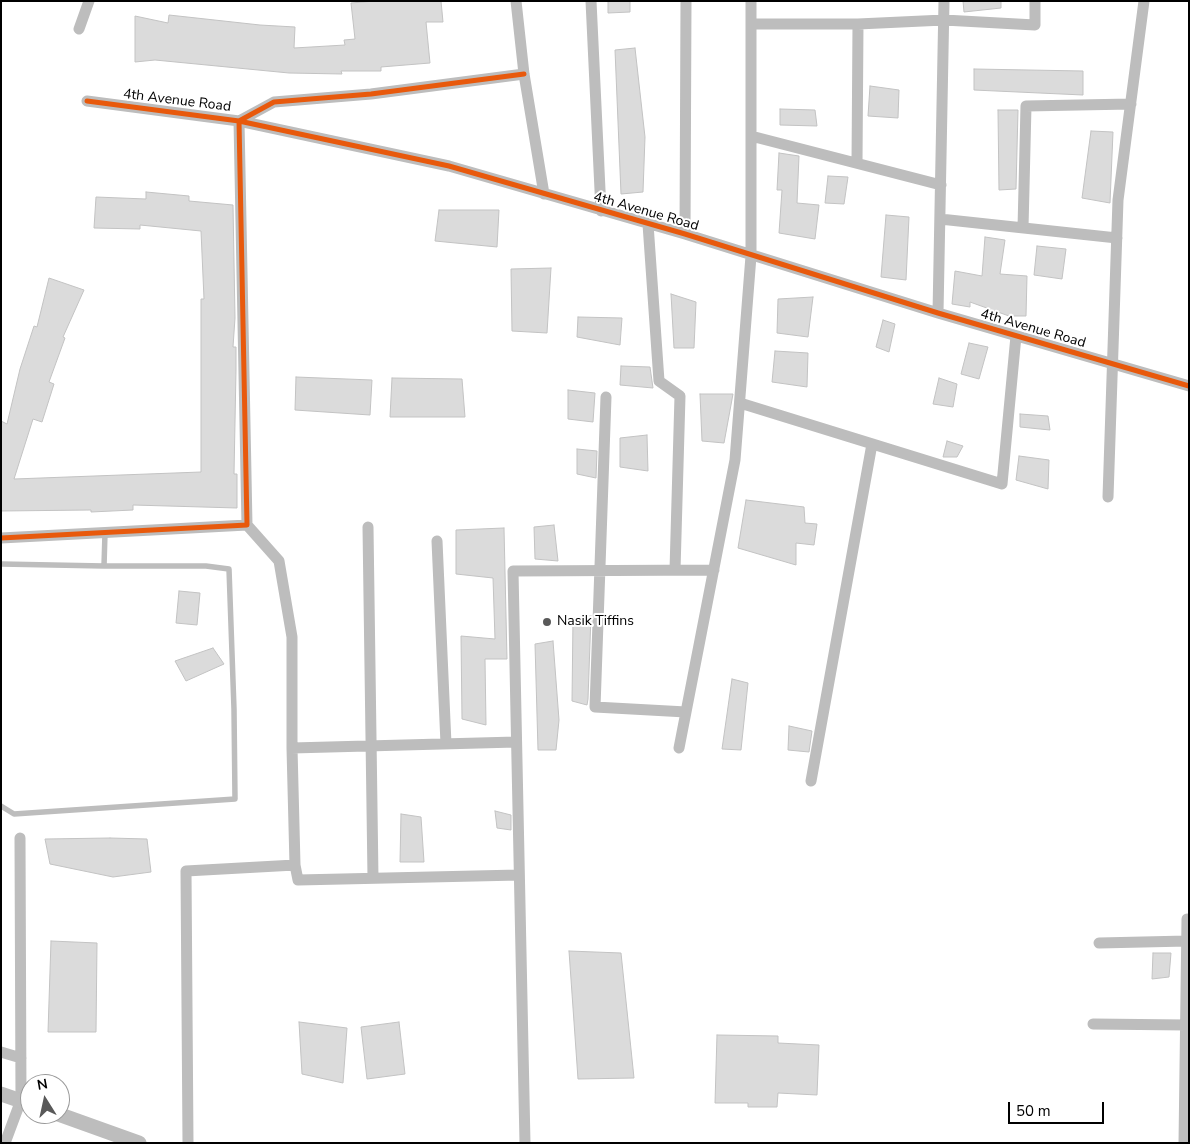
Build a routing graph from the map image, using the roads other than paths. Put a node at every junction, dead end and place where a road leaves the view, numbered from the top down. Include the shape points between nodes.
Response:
1 (89, 1) edge
2 (516, 1) edge
3 (591, 1) edge
4 (686, 1) edge
5 (751, 1) edge
6 (944, 1) edge
7 (1035, 1) edge
8 (1144, 1) edge
9 (944, 20) junction
10 (751, 24) junction
11 (858, 24) junction
12 (79, 29) dead end
13 (524, 74) junction
14 (87, 101) dead end
15 (1131, 104) junction
16 (239, 120) junction
17 (751, 136) junction
18 (857, 163) junction
19 (940, 185) junction
20 (544, 194) junction
21 (600, 211) junction
22 (940, 219) junction
23 (648, 224) junction
24 (1022, 228) junction
25 (686, 234) junction
26 (1117, 238) junction
27 (752, 256) junction
28 (938, 313) junction
29 (1016, 336) junction
30 (1114, 364) junction
31 (1189, 386) edge
32 (606, 397) dead end
33 (740, 404) junction
34 (872, 444) junction
35 (1108, 497) dead end
36 (247, 525) junction
37 (368, 527) dead end
38 (105, 533) junction
39 (1, 538) edge
40 (438, 541) dead end
41 (1, 564) edge
42 (104, 566) junction
43 (599, 569) junction
44 (675, 570) junction
45 (714, 570) junction
46 (686, 712) junction
47 (516, 742) junction
48 (446, 744) junction
49 (371, 746) junction
50 (292, 748) junction
51 (679, 748) dead end
52 (811, 781) dead end
53 (1, 806) edge
54 (20, 838) dead end
55 (295, 865) junction
56 (519, 875) junction
57 (373, 878) junction
58 (1188, 919) dead end
59 (1187, 941) junction
60 (1099, 943) dead end
61 (1093, 1024) dead end
62 (1186, 1025) junction
63 (1, 1052) edge
64 (21, 1058) junction
65 (22, 1074) edge
66 (1, 1094) edge
67 (20, 1100) edge
68 (20, 1112) edge
69 (70, 1118) edge
70 (5, 1143) edge
71 (139, 1143) edge
72 (188, 1143) edge
73 (525, 1143) edge
74 (1184, 1143) edge

1 - 12 street
2 - 13 street
3 - 21 street
4 - 25 street
5 - 10 street
6 - 9 street
7 - 9 street via 1035,25
8 - 15 street
9 - 11 street
9 - 19 street
10 - 11 street
10 - 17 street
11 - 18 street
13 - 16 street via 372,94 274,102
13 - 20 street
14 - 16 street, 4th Avenue Road
15 - 24 street via 1026,106
15 - 26 street via 1118,200
16 - 20 street, 4th Avenue Road via 449,166
16 - 36 street
17 - 18 street
17 - 27 street
18 - 19 street
19 - 22 street
20 - 21 street, 4th Avenue Road
21 - 23 street, 4th Avenue Road
22 - 24 street
22 - 28 street
23 - 25 street, 4th Avenue Road
23 - 44 street via 659,381 680,396
24 - 26 street
25 - 27 street, 4th Avenue Road
26 - 30 street
27 - 28 street, 4th Avenue Road
27 - 33 street
28 - 29 street, 4th Avenue Road
29 - 30 street, 4th Avenue Road
29 - 34 street via 1002,484
30 - 31 street, 4th Avenue Road
30 - 35 street
32 - 43 street
33 - 34 street
33 - 45 street via 735,460
34 - 52 street
36 - 38 street
36 - 50 street via 279,561 292,637
37 - 49 street
38 - 39 street
38 - 42 lane
40 - 48 street
41 - 42 lane
42 - 53 lane via 229,569 235,799 14,814
43 - 44 street
43 - 46 street via 595,707
43 - 47 street via 513,571
44 - 45 street
45 - 46 street
46 - 51 street
47 - 48 street
47 - 56 street
48 - 49 street
49 - 50 street
49 - 57 street
50 - 55 street
54 - 64 street
55 - 57 street via 298,880
55 - 72 street via 186,871
56 - 57 street
56 - 73 street
58 - 59 street
59 - 60 street
59 - 62 street
61 - 62 street
62 - 74 street
63 - 64 street
64 - 65 street
66 - 67 street
68 - 70 street
69 - 71 street

